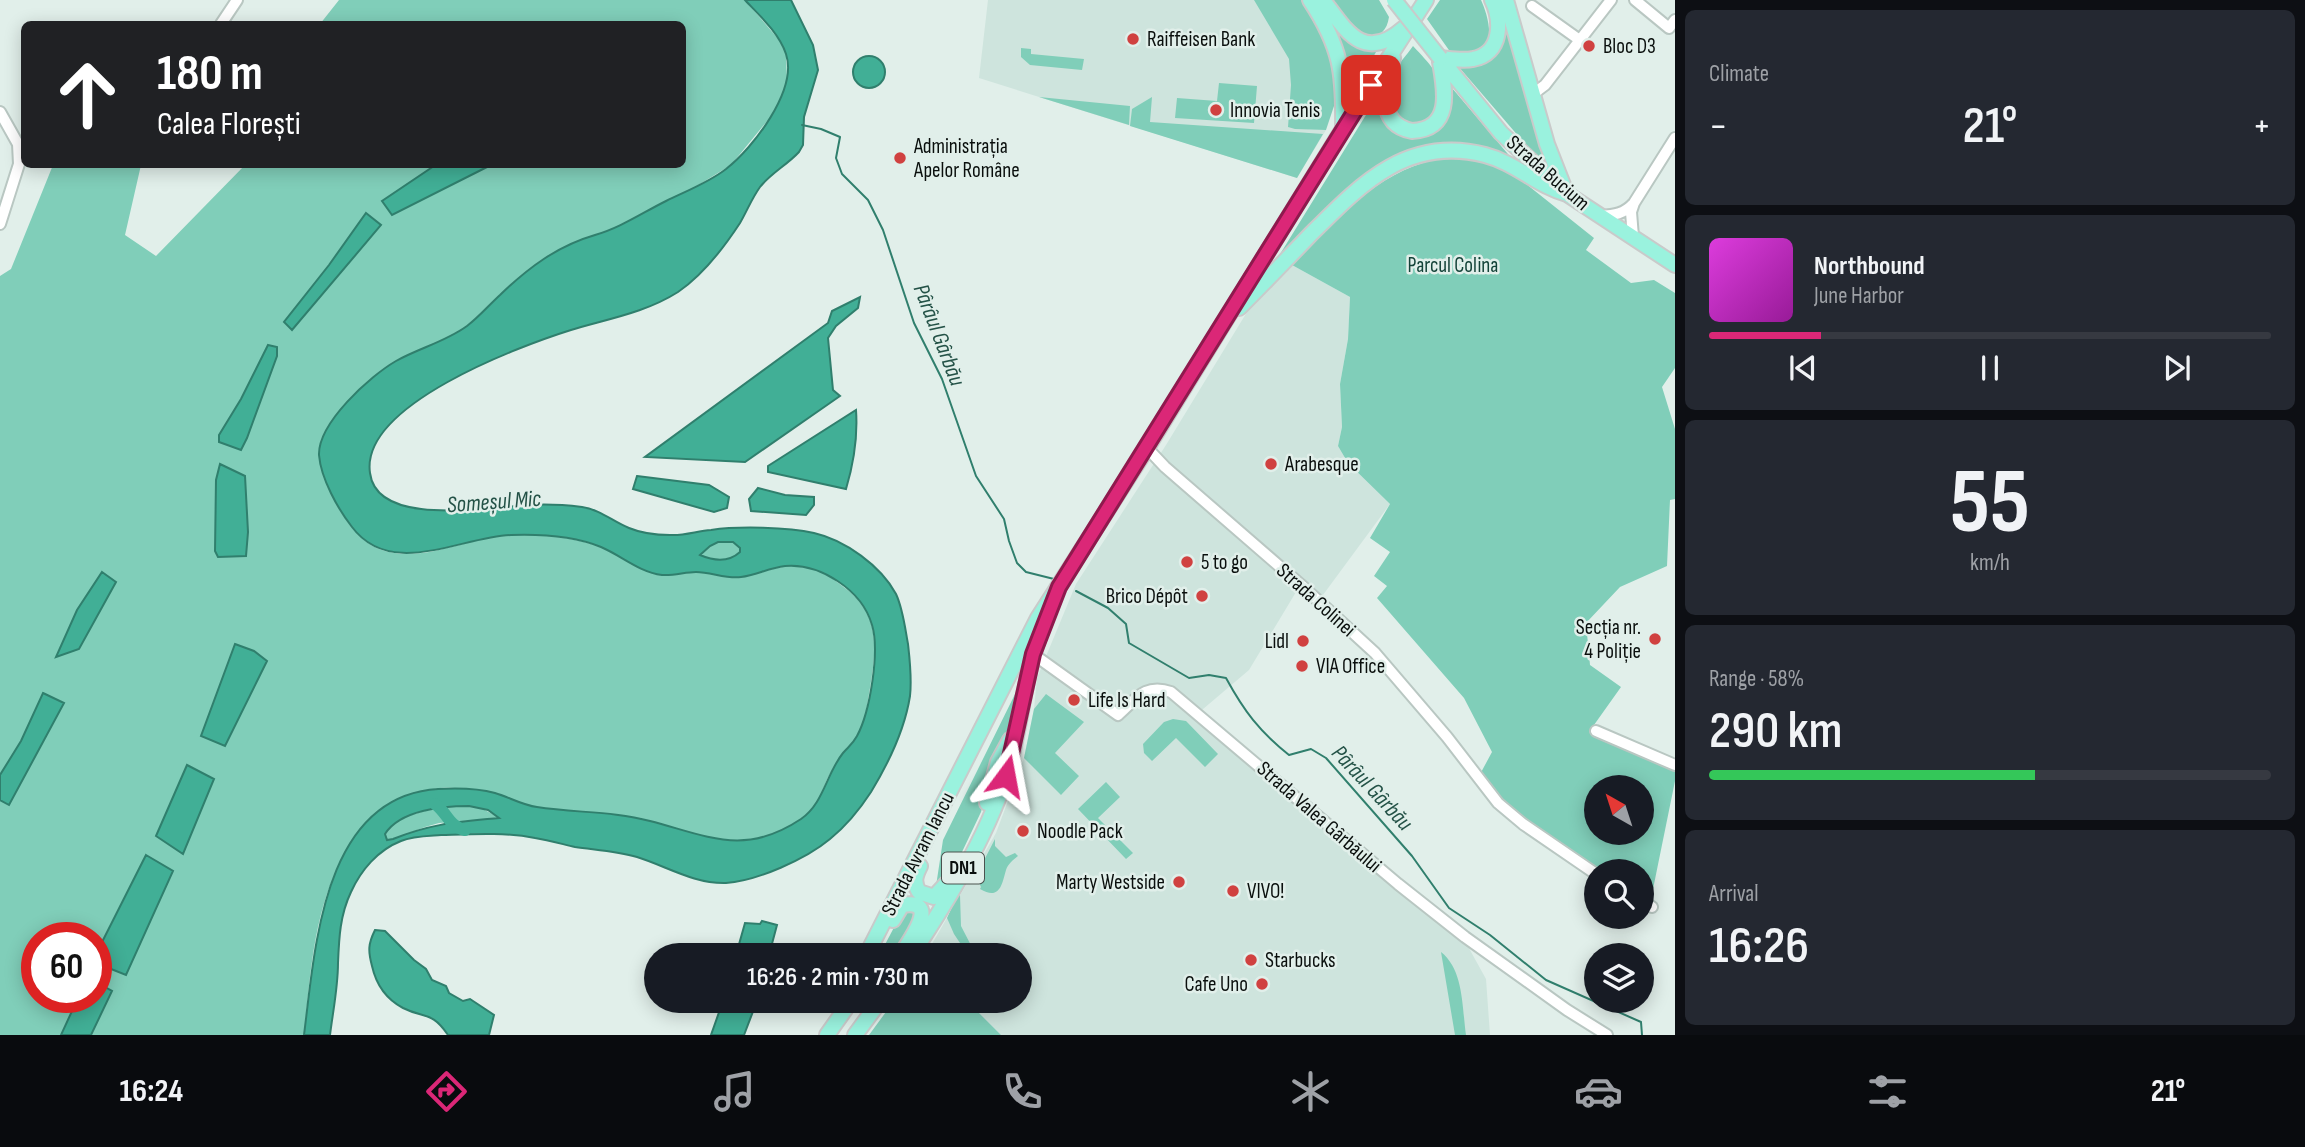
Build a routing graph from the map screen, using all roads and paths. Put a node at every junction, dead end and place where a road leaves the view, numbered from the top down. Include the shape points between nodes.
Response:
1 (237, 0) edge
2 (1310, 0) edge
3 (1324, 0) edge
4 (1394, 0) edge
5 (1492, 0) edge
6 (1506, 0) edge
7 (1611, 0) edge
8 (1635, 0) edge
9 (1426, 1) edge
10 (1532, 6) dead end
11 (1413, 20) junction
12 (223, 21) edge
13 (1673, 27) edge
14 (1400, 40) junction
15 (1581, 41) junction
16 (1440, 58) junction
17 (1531, 87) junction
18 (0, 112) edge
19 (1343, 129) junction
20 (1675, 138) edge
21 (1567, 194) junction
22 (1634, 203) junction
23 (1600, 216) junction
24 (0, 224) edge
25 (1633, 237) junction
26 (1675, 265) edge
27 (1221, 327) junction
28 (1147, 448) junction
29 (1062, 583) junction
30 (1033, 654) junction
31 (1017, 728) junction
32 (1596, 731) dead end
33 (1675, 765) edge
34 (933, 824) junction
35 (1584, 866) edge
36 (873, 943) edge
37 (881, 943) edge
38 (908, 943) edge
39 (919, 943) edge
40 (836, 1013) edge
41 (842, 1013) edge
42 (865, 1013) edge
43 (871, 1013) edge
44 (826, 1035) edge
45 (854, 1035) edge
46 (1607, 1035) edge

1 - 12 street
2 - 19 main road via 1339,57
3 - 11 main road via 1346,32 1362,43 1389,40
4 - 16 main road, Strada Bucium, bridge
5 - 16 main road via 1499,23 1490,51 1471,60
6 - 17 main road
7 - 15 street
8 - 13 street
9 - 11 main road, DN1
10 - 15 street
11 - 14 main road, DN1
14 - 16 main road via 1389,72 1385,106 1405,129 1424,129 1441,115 1445,84
14 - 19 main road, DN1
15 - 17 street via 1549,80
16 - 21 main road, Strada Bucium via 1511,142
17 - 21 main road
18 - 24 street via 18,144 19,164
19 - 27 main road, DN1
20 - 22 street
21 - 23 main road, Strada Bucium
21 - 27 main road via 1550,190 1505,162 1474,153 1431,152 1398,161 1347,198
22 - 23 street via 1616,215
22 - 25 street
23 - 25 main road, Strada Bucium
25 - 26 main road, Strada Bucium
27 - 28 main road, DN1
28 - 29 main road, DN1
28 - 35 street, Strada Colinei via 1375,653 1498,803
29 - 30 main road, Strada Avram Iancu / DN1
29 - 34 main road, Strada Avram Iancu / DN1 via 1030,633
30 - 31 main road, Strada Avram Iancu / DN1
30 - 46 street, Strada Valea Gârbăului via 1118,715 1150,689 1171,692 1465,937
31 - 34 main road via 998,762 975,833 951,877 934,897 919,892 915,885
31 - 39 main road, Strada Avram Iancu / DN1 via 993,809
32 - 33 street
34 - 36 main road, Strada Avram Iancu / DN1
37 - 38 main road via 897,911 910,904 922,912 922,921
40 - 44 main road
41 - 44 main road
42 - 45 main road
43 - 45 main road

